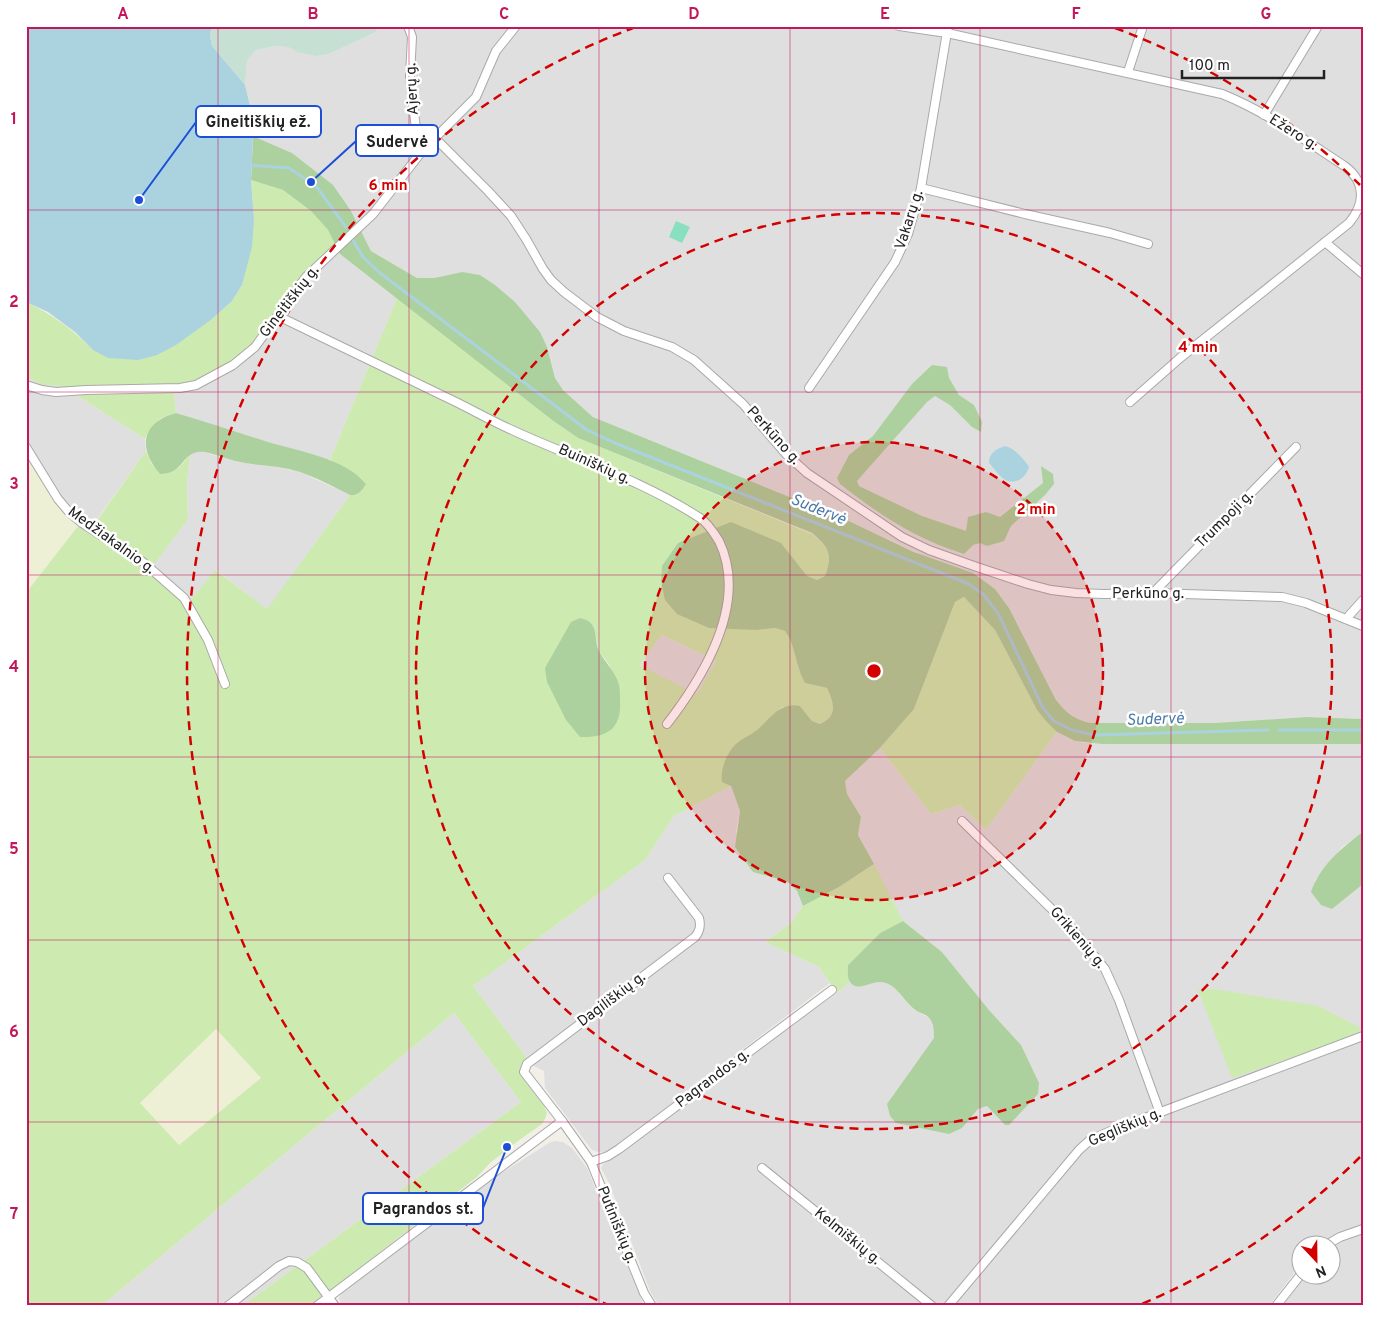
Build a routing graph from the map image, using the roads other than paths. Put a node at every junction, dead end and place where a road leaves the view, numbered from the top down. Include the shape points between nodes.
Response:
1 (408, 26) edge
2 (516, 26) edge
3 (899, 26) edge
4 (1142, 26) edge
5 (1318, 26) edge
6 (947, 30) edge
7 (1128, 72) junction
8 (1264, 114) junction
9 (435, 138) junction
10 (423, 150) junction
11 (1361, 183) edge
12 (921, 188) junction
13 (1325, 242) junction
14 (1148, 244) dead end
15 (1363, 274) edge
16 (278, 316) junction
17 (26, 385) edge
18 (809, 388) dead end
19 (1130, 402) dead end
20 (26, 447) edge
21 (1296, 447) dead end
22 (1153, 593) junction
23 (1363, 600) edge
24 (1346, 619) junction
25 (1363, 626) edge
26 (225, 684) dead end
27 (667, 724) dead end
28 (962, 821) dead end
29 (668, 878) dead end
30 (832, 990) dead end
31 (1363, 1036) edge
32 (1160, 1113) junction
33 (562, 1121) junction
34 (591, 1162) junction
35 (762, 1168) dead end
36 (1363, 1229) edge
37 (1342, 1236) edge
38 (1293, 1284) edge
39 (328, 1297) junction
40 (228, 1306) edge
41 (317, 1306) edge
42 (335, 1306) edge
43 (652, 1306) edge
44 (932, 1306) edge
45 (948, 1306) edge
46 (1276, 1306) edge

1 - 10 street, Ajerų g. via 412,37 410,76 417,138
2 - 9 street, Gineitiškių g. via 496,51 476,97
3 - 6 street, Ežero g.
4 - 7 street
5 - 8 street
6 - 7 street, Ežero g.
6 - 12 street, Vakarų g.
7 - 8 street, Ežero g. via 1222,94
8 - 11 street, Ežero g. via 1346,166
9 - 10 street, Gineitiškių g.
9 - 22 street, Perkūno g. via 511,216 543,269 564,292 597,317 624,331 672,347 694,360 743,404 786,454 895,533 929,550 1028,584 1076,593
10 - 16 street, Gineitiškių g. via 373,214 306,277
11 - 13 street, Ežero g. via 1361,199 1354,216
12 - 14 street via 1110,232
12 - 18 street, Vakarų g. via 908,234 895,262
13 - 15 street
13 - 19 street, Ežero g.
16 - 17 street, Gineitiškių g. via 248,353 196,385 56,392
16 - 27 street, Buiniškių g. via 513,430 594,464 702,519 725,557 729,576 726,603 717,640 706,664
20 - 26 street, Medžiakalnio g. via 69,512 143,562 184,598 208,640
21 - 22 street, Trumpoji g.
22 - 24 street, Perkūno g. via 1294,598
23 - 24 street
24 - 25 street, Perkūno g.
28 - 32 street, Grikienių g. via 1073,930 1105,969
29 - 33 street, Dagiliškių g. via 699,918 699,932 526,1067 524,1072
30 - 34 street, Pagrandos g. via 608,1156
31 - 32 street, Gegliškių g.
32 - 45 street, Gegliškių g. via 1100,1135 1079,1150
33 - 34 street, Putiniškių g.
33 - 39 street
34 - 43 street, Putiniškių g.
35 - 44 street, Kelmiškių g.
36 - 37 street
38 - 46 street
39 - 40 street via 307,1268 289,1261
39 - 41 street
39 - 42 street

